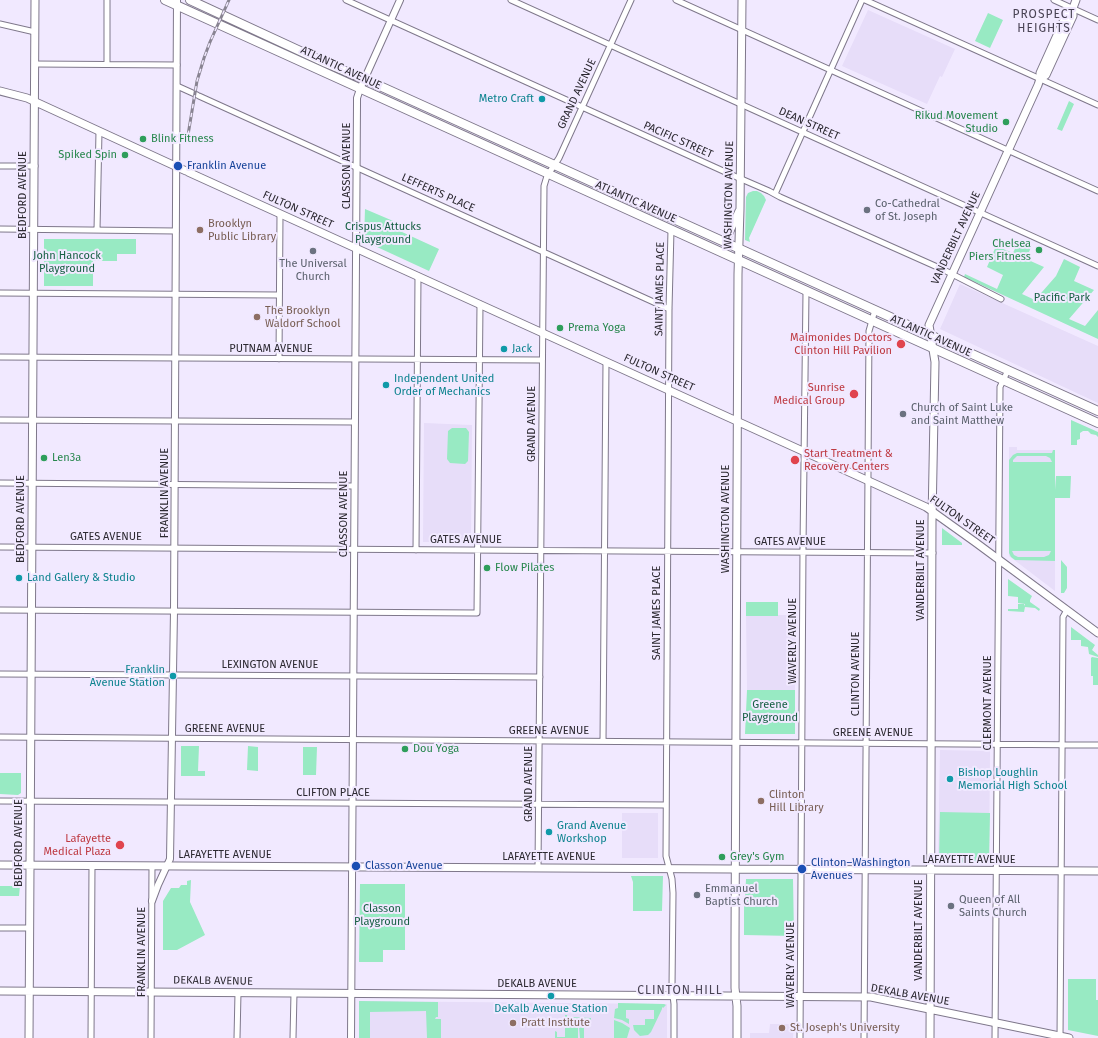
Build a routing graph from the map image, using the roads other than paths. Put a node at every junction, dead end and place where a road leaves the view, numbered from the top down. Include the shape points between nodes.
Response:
1 (36, 0) edge
2 (107, 0) edge
3 (165, 0) edge
4 (190, 0) edge
5 (346, 0) edge
6 (400, 0) edge
7 (511, 0) edge
8 (631, 0) edge
9 (676, 0) edge
10 (742, 0) edge
11 (862, 0) edge
12 (865, 0) edge
13 (1054, 0) edge
14 (1076, 0) edge
15 (177, 3) edge
16 (1072, 8) junction
17 (391, 20) junction
18 (1098, 20) edge
19 (0, 24) edge
20 (742, 30) junction
21 (35, 32) junction
22 (611, 45) junction
23 (35, 64) junction
24 (107, 64) junction
25 (177, 65) junction
26 (830, 70) junction
27 (365, 79) junction
28 (1040, 79) junction
29 (177, 86) junction
30 (360, 89) junction
31 (0, 91) edge
32 (35, 102) junction
33 (741, 104) junction
34 (1098, 106) edge
35 (582, 107) junction
36 (99, 131) junction
37 (802, 132) junction
38 (1008, 150) junction
39 (554, 165) junction
40 (0, 166) edge
41 (35, 166) junction
42 (176, 166) junction
43 (356, 166) junction
44 (548, 174) junction
45 (740, 178) junction
46 (1098, 191) edge
47 (775, 194) junction
48 (740, 209) junction
49 (980, 212) junction
50 (280, 214) junction
51 (0, 229) edge
52 (34, 230) junction
53 (97, 230) junction
54 (671, 230) junction
55 (176, 231) junction
56 (725, 242) junction
57 (356, 248) junction
58 (739, 249) junction
59 (543, 251) junction
60 (739, 261) junction
61 (1098, 266) edge
62 (952, 275) junction
63 (418, 276) junction
64 (806, 292) junction
65 (0, 293) edge
66 (34, 293) junction
67 (176, 294) junction
68 (279, 295) junction
69 (1001, 299) dead end
70 (480, 304) junction
71 (669, 309) junction
72 (875, 310) junction
73 (872, 321) junction
74 (542, 333) junction
75 (930, 335) junction
76 (932, 348) junction
77 (0, 357) edge
78 (33, 357) junction
79 (175, 358) junction
80 (279, 359) junction
81 (355, 359) junction
82 (418, 360) junction
83 (479, 360) junction
84 (542, 360) junction
85 (606, 362) junction
86 (1008, 370) junction
87 (1003, 380) junction
88 (669, 390) junction
89 (1098, 411) edge
90 (0, 420) edge
91 (33, 420) junction
92 (175, 421) junction
93 (737, 421) junction
94 (355, 422) junction
95 (1098, 423) edge
96 (804, 451) junction
97 (868, 480) junction
98 (0, 483) edge
99 (32, 484) junction
100 (174, 485) junction
101 (354, 486) junction
102 (932, 511) junction
103 (0, 547) edge
104 (32, 547) junction
105 (174, 548) junction
106 (354, 549) junction
107 (416, 550) junction
108 (478, 550) junction
109 (541, 550) junction
110 (604, 551) junction
111 (668, 551) junction
112 (737, 552) junction
113 (803, 552) junction
114 (867, 552) junction
115 (933, 553) junction
116 (998, 559) junction
117 (0, 610) edge
118 (32, 610) junction
119 (1067, 610) junction
120 (174, 611) junction
121 (354, 612) junction
122 (1098, 633) edge
123 (0, 674) edge
124 (31, 674) junction
125 (173, 675) junction
126 (353, 676) junction
127 (540, 677) junction
128 (0, 737) edge
129 (31, 737) junction
130 (172, 739) junction
131 (353, 739) junction
132 (539, 741) junction
133 (603, 741) junction
134 (666, 741) junction
135 (736, 742) junction
136 (802, 742) junction
137 (866, 743) junction
138 (931, 743) junction
139 (997, 744) junction
140 (1062, 744) junction
141 (1098, 744) edge
142 (0, 801) edge
143 (30, 801) junction
144 (172, 802) junction
145 (352, 803) junction
146 (539, 804) junction
147 (666, 805) junction
148 (0, 865) edge
149 (30, 865) junction
150 (92, 865) junction
151 (152, 866) junction
152 (167, 866) junction
153 (352, 866) junction
154 (538, 868) junction
155 (669, 868) junction
156 (735, 869) junction
157 (801, 869) junction
158 (865, 870) junction
159 (931, 870) junction
160 (996, 871) junction
161 (1061, 871) junction
162 (1098, 871) edge
163 (152, 901) junction
164 (0, 928) edge
165 (29, 928) junction
166 (0, 991) edge
167 (29, 991) junction
168 (91, 992) junction
169 (152, 992) junction
170 (238, 993) junction
171 (294, 993) junction
172 (351, 993) junction
173 (673, 996) junction
174 (736, 996) junction
175 (801, 997) junction
176 (864, 997) junction
177 (930, 1009) junction
178 (995, 1023) junction
179 (1060, 1037) edge
180 (28, 1038) edge
181 (91, 1038) edge
182 (151, 1038) edge
183 (237, 1038) edge
184 (293, 1038) edge
185 (351, 1038) edge
186 (674, 1038) edge
187 (737, 1038) edge
188 (800, 1038) edge
189 (864, 1038) edge
190 (930, 1038) edge
191 (995, 1038) edge
192 (1069, 1038) edge

1 - 21 main road, BEDFORD AVENUE
2 - 24 street
3 - 15 main road, ATLANTIC AVENUE
4 - 27 main road, ATLANTIC AVENUE
5 - 17 street, PACIFIC STREET
6 - 17 street, CLASSON AVENUE
7 - 22 street, DEAN STREET
8 - 22 street, GRAND AVENUE
9 - 20 street
10 - 20 main road, WASHINGTON AVENUE
11 - 26 street
12 - 28 street
13 - 16 street
14 - 16 main road, VANDERBILT AVENUE
15 - 25 street, FRANKLIN AVENUE
15 - 30 main road, ATLANTIC AVENUE
16 - 18 street
16 - 28 main road, VANDERBILT AVENUE via 1073,16 1046,75
17 - 27 street, CLASSON AVENUE
17 - 35 street, PACIFIC STREET
19 - 21 street
20 - 26 street
20 - 33 main road, WASHINGTON AVENUE
21 - 23 main road, BEDFORD AVENUE
22 - 33 street, DEAN STREET
22 - 35 street, GRAND AVENUE
23 - 24 street
23 - 32 main road, BEDFORD AVENUE
24 - 25 street
25 - 29 street, FRANKLIN AVENUE
26 - 37 street
26 - 38 street
27 - 30 street, CLASSON AVENUE
27 - 39 main road, ATLANTIC AVENUE
28 - 34 street
28 - 38 main road, VANDERBILT AVENUE
29 - 42 street, FRANKLIN AVENUE
29 - 43 street, LEFFERTS PLACE
30 - 43 street, CLASSON AVENUE via 357,104
30 - 44 main road, ATLANTIC AVENUE
31 - 32 main road, FULTON STREET
32 - 36 main road, FULTON STREET
32 - 41 main road, BEDFORD AVENUE
33 - 37 street, DEAN STREET
33 - 45 main road, WASHINGTON AVENUE
35 - 39 street, GRAND AVENUE
35 - 45 street, PACIFIC STREET
36 - 42 main road, FULTON STREET
36 - 53 street
37 - 47 street
37 - 49 street, DEAN STREET
38 - 46 street
38 - 49 main road, VANDERBILT AVENUE
39 - 44 street, GRAND AVENUE
39 - 56 main road, ATLANTIC AVENUE
40 - 41 street
41 - 52 main road, BEDFORD AVENUE
42 - 50 main road, FULTON STREET
42 - 55 street, FRANKLIN AVENUE
43 - 57 street, CLASSON AVENUE
43 - 59 street, LEFFERTS PLACE
44 - 54 main road, ATLANTIC AVENUE
44 - 59 street, GRAND AVENUE via 544,186
45 - 47 street, PACIFIC STREET
45 - 48 main road, WASHINGTON AVENUE
47 - 62 street, PACIFIC STREET
48 - 56 main road
48 - 58 main road, WASHINGTON AVENUE
49 - 61 street, DEAN STREET
49 - 62 main road, VANDERBILT AVENUE
50 - 57 main road, FULTON STREET
50 - 68 street
51 - 52 street
52 - 53 street
52 - 66 main road, BEDFORD AVENUE
53 - 55 street
54 - 60 main road, ATLANTIC AVENUE
54 - 71 street, SAINT JAMES PLACE
55 - 67 street, FRANKLIN AVENUE
56 - 58 main road, ATLANTIC AVENUE
57 - 63 main road, FULTON STREET
57 - 81 street, CLASSON AVENUE
58 - 60 main road, WASHINGTON AVENUE
58 - 72 main road, ATLANTIC AVENUE
59 - 71 street, LEFFERTS PLACE
59 - 74 street, GRAND AVENUE
60 - 64 main road, ATLANTIC AVENUE
60 - 93 main road, WASHINGTON AVENUE
62 - 69 street, PACIFIC STREET
62 - 75 main road, VANDERBILT AVENUE via 929,325
63 - 70 main road, FULTON STREET
63 - 82 street
64 - 73 main road, ATLANTIC AVENUE
64 - 96 street, WAVERLY AVENUE
65 - 66 street
66 - 67 street
66 - 78 main road, BEDFORD AVENUE
67 - 68 street
67 - 79 street, FRANKLIN AVENUE
68 - 80 street
70 - 74 main road, FULTON STREET
70 - 83 street
71 - 88 street, SAINT JAMES PLACE
72 - 73 street, CLINTON AVENUE
72 - 75 main road, ATLANTIC AVENUE
73 - 76 main road, ATLANTIC AVENUE
73 - 97 street, CLINTON AVENUE via 869,331
74 - 84 street, GRAND AVENUE
74 - 85 main road, FULTON STREET
75 - 76 main road, VANDERBILT AVENUE
75 - 86 main road, ATLANTIC AVENUE
76 - 87 main road, ATLANTIC AVENUE
76 - 102 main road, VANDERBILT AVENUE via 935,362
77 - 78 street, PUTNAM AVENUE
78 - 79 street, PUTNAM AVENUE
78 - 91 main road, BEDFORD AVENUE
79 - 80 street, PUTNAM AVENUE
79 - 92 street, FRANKLIN AVENUE
80 - 81 street, PUTNAM AVENUE
81 - 82 street, PUTNAM AVENUE
81 - 94 street, CLASSON AVENUE
82 - 83 street, PUTNAM AVENUE
82 - 107 street
83 - 84 street, PUTNAM AVENUE
83 - 108 street
84 - 109 street, GRAND AVENUE
85 - 88 main road, FULTON STREET
85 - 110 street
86 - 87 street, CLERMONT AVENUE
86 - 89 main road, ATLANTIC AVENUE
87 - 95 main road, ATLANTIC AVENUE
87 - 116 street, CLERMONT AVENUE via 1000,387
88 - 93 main road, FULTON STREET
88 - 111 street, SAINT JAMES PLACE
90 - 91 street
91 - 92 street
91 - 99 main road, BEDFORD AVENUE
92 - 94 street
92 - 100 street, FRANKLIN AVENUE
93 - 96 main road, FULTON STREET
93 - 112 main road, WASHINGTON AVENUE
94 - 101 street, CLASSON AVENUE
96 - 97 main road, FULTON STREET
96 - 113 street, WAVERLY AVENUE
97 - 102 main road, FULTON STREET
97 - 114 street, CLINTON AVENUE
98 - 99 street
99 - 100 street
99 - 104 main road, BEDFORD AVENUE
100 - 101 street
100 - 105 street, FRANKLIN AVENUE
101 - 106 street, CLASSON AVENUE
102 - 115 main road, VANDERBILT AVENUE
102 - 116 main road, FULTON STREET
103 - 104 street, GATES AVENUE
104 - 105 street, GATES AVENUE
104 - 118 main road, BEDFORD AVENUE
105 - 106 street, GATES AVENUE
105 - 120 street, FRANKLIN AVENUE
106 - 107 street, GATES AVENUE
106 - 121 street, CLASSON AVENUE
107 - 108 street, GATES AVENUE
108 - 109 street, GATES AVENUE
108 - 121 street via 478,613
109 - 110 street, GATES AVENUE
109 - 127 street, GRAND AVENUE
110 - 111 street, GATES AVENUE
110 - 133 street
111 - 112 street, GATES AVENUE
111 - 134 street, SAINT JAMES PLACE
112 - 113 street, GATES AVENUE
112 - 135 main road, WASHINGTON AVENUE
113 - 114 street, GATES AVENUE
113 - 136 street, WAVERLY AVENUE
114 - 115 street, GATES AVENUE
114 - 137 street, CLINTON AVENUE
115 - 138 main road, VANDERBILT AVENUE
116 - 119 main road, FULTON STREET
116 - 139 street, CLERMONT AVENUE
117 - 118 street
118 - 120 street
118 - 124 main road, BEDFORD AVENUE
119 - 122 main road, FULTON STREET
119 - 140 street via 1063,617
120 - 121 street
120 - 125 street, FRANKLIN AVENUE
121 - 126 street, CLASSON AVENUE
123 - 124 street, LEXINGTON AVENUE
124 - 125 street, LEXINGTON AVENUE
124 - 129 main road, BEDFORD AVENUE
125 - 126 street, LEXINGTON AVENUE
125 - 130 street, FRANKLIN AVENUE
126 - 127 street, LEXINGTON AVENUE
126 - 131 street, CLASSON AVENUE
127 - 132 street, GRAND AVENUE
128 - 129 street, GREENE AVENUE
129 - 130 street, GREENE AVENUE
129 - 143 main road, BEDFORD AVENUE
130 - 131 street, GREENE AVENUE
130 - 144 street, FRANKLIN AVENUE
131 - 132 street, GREENE AVENUE
131 - 145 street, CLASSON AVENUE
132 - 133 street, GREENE AVENUE
132 - 146 street, GRAND AVENUE
133 - 134 street, GREENE AVENUE
134 - 135 street, GREENE AVENUE
134 - 147 street, SAINT JAMES PLACE
135 - 136 street, GREENE AVENUE
135 - 156 main road, WASHINGTON AVENUE
136 - 137 street, GREENE AVENUE
136 - 157 street, WAVERLY AVENUE
137 - 138 street, GREENE AVENUE
137 - 158 street, CLINTON AVENUE
138 - 139 street, GREENE AVENUE
138 - 159 main road, VANDERBILT AVENUE
139 - 140 street, GREENE AVENUE
139 - 160 street, CLERMONT AVENUE
140 - 141 street, GREENE AVENUE
140 - 161 street
142 - 143 street, CLIFTON PLACE
143 - 144 street, CLIFTON PLACE
143 - 149 main road, BEDFORD AVENUE
144 - 145 street, CLIFTON PLACE
144 - 152 street, FRANKLIN AVENUE via 170,859
145 - 146 street, CLIFTON PLACE
145 - 153 street, CLASSON AVENUE
146 - 147 street, CLIFTON PLACE
146 - 154 street, GRAND AVENUE
147 - 155 street, SAINT JAMES PLACE via 666,856
148 - 149 main road, LAFAYETTE AVENUE
149 - 150 main road, LAFAYETTE AVENUE
149 - 165 main road, BEDFORD AVENUE
150 - 151 main road, LAFAYETTE AVENUE
150 - 168 street
151 - 152 main road, LAFAYETTE AVENUE
151 - 163 street, FRANKLIN AVENUE
152 - 153 main road, LAFAYETTE AVENUE
152 - 163 street, FRANKLIN AVENUE
153 - 154 main road, LAFAYETTE AVENUE
153 - 172 street, CLASSON AVENUE
154 - 155 main road, LAFAYETTE AVENUE
155 - 156 main road, LAFAYETTE AVENUE
155 - 173 street, SAINT JAMES PLACE via 673,893
156 - 157 main road, LAFAYETTE AVENUE
156 - 174 main road, WASHINGTON AVENUE
157 - 158 main road, LAFAYETTE AVENUE
157 - 175 street, WAVERLY AVENUE
158 - 159 main road, LAFAYETTE AVENUE
158 - 176 street, CLINTON AVENUE
159 - 160 main road, LAFAYETTE AVENUE
159 - 177 main road, VANDERBILT AVENUE
160 - 161 main road, LAFAYETTE AVENUE
160 - 178 street, CLERMONT AVENUE
161 - 162 main road, LAFAYETTE AVENUE
161 - 179 street
163 - 169 street, FRANKLIN AVENUE
164 - 165 street
165 - 167 main road, BEDFORD AVENUE
166 - 167 main road, DEKALB AVENUE
167 - 168 main road, DEKALB AVENUE
167 - 180 main road, BEDFORD AVENUE
168 - 169 main road, DEKALB AVENUE
168 - 181 street
169 - 170 main road, DEKALB AVENUE
169 - 182 street, FRANKLIN AVENUE
170 - 171 main road, DEKALB AVENUE
170 - 183 street
171 - 172 main road, DEKALB AVENUE
171 - 184 street
172 - 173 main road, DEKALB AVENUE
172 - 185 street, CLASSON AVENUE
173 - 174 main road, DEKALB AVENUE
173 - 186 street, SAINT JAMES PLACE
174 - 175 main road, DEKALB AVENUE
174 - 187 main road, WASHINGTON AVENUE
175 - 176 main road, DEKALB AVENUE
175 - 188 street, WAVERLY AVENUE
176 - 177 main road, DEKALB AVENUE
176 - 189 street, CLINTON AVENUE
177 - 178 main road, DEKALB AVENUE
177 - 190 main road, VANDERBILT AVENUE
178 - 179 main road, DEKALB AVENUE
178 - 191 street, CLERMONT AVENUE
179 - 192 main road, DEKALB AVENUE

